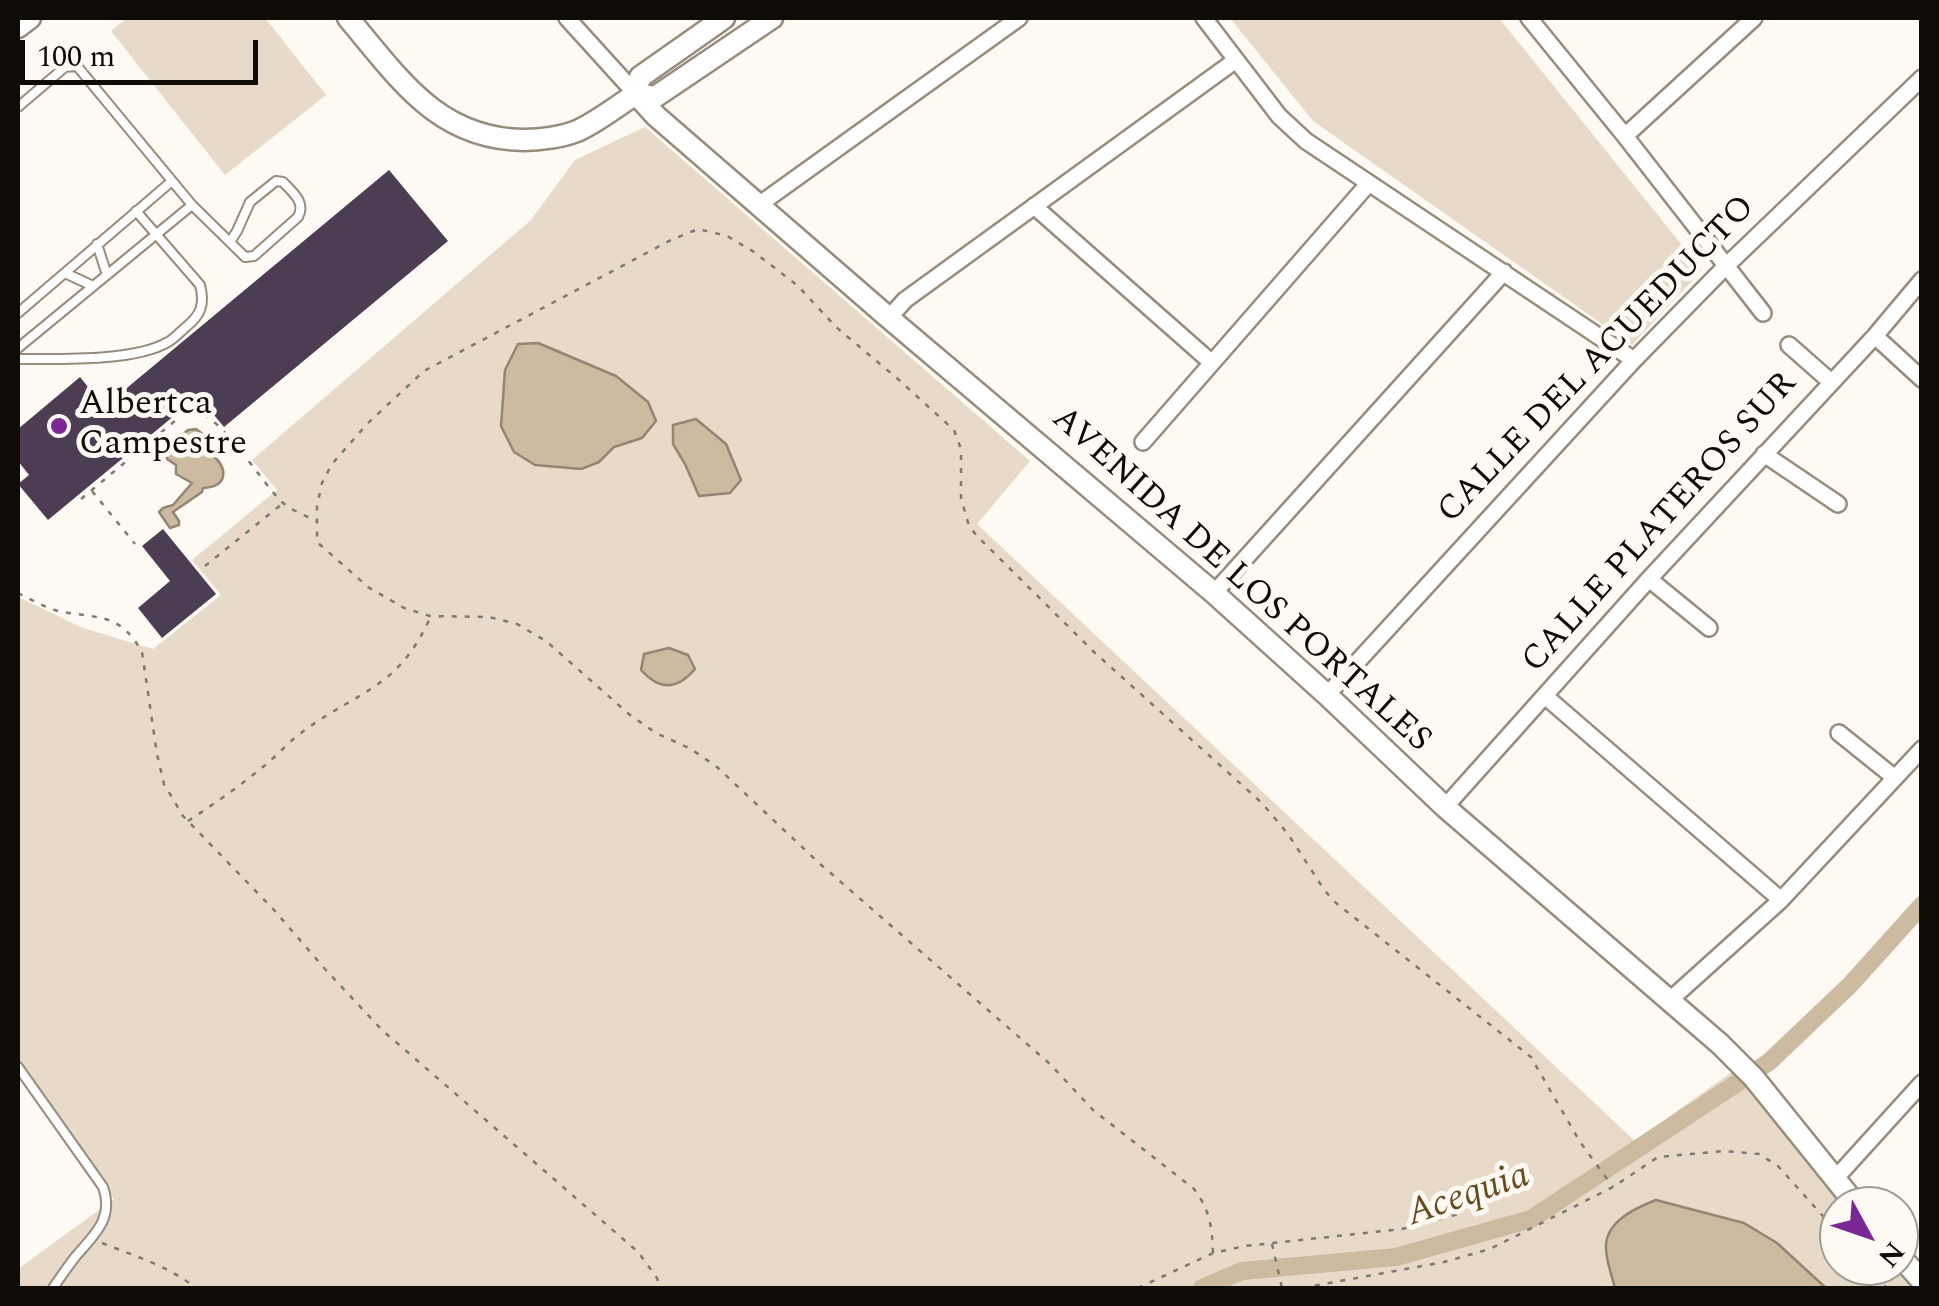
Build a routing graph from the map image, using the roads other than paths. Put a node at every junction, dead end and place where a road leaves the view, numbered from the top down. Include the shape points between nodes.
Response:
1 (30, 18) edge
2 (348, 18) edge
3 (567, 18) edge
4 (724, 18) edge
5 (772, 18) edge
6 (1019, 18) edge
7 (1204, 18) edge
8 (1529, 18) edge
9 (1754, 18) edge
10 (18, 27) edge
11 (1236, 60) junction
12 (1922, 78) edge
13 (636, 94) junction
14 (18, 107) edge
15 (1625, 136) junction
16 (172, 181) junction
17 (1369, 184) junction
18 (760, 204) junction
19 (192, 205) junction
20 (1034, 206) junction
21 (136, 211) junction
22 (155, 235) junction
23 (230, 242) junction
24 (97, 244) junction
25 (1726, 266) junction
26 (64, 272) junction
27 (1504, 272) junction
28 (107, 275) junction
29 (1922, 280) edge
30 (93, 286) junction
31 (18, 314) edge
32 (1763, 314) dead end
33 (890, 318) junction
34 (1876, 336) junction
35 (1789, 344) dead end
36 (18, 348) edge
37 (18, 359) edge
38 (1634, 360) junction
39 (1212, 363) junction
40 (1922, 379) edge
41 (1831, 382) junction
42 (1143, 442) dead end
43 (1764, 454) junction
44 (1838, 504) dead end
45 (1648, 579) junction
46 (1214, 592) junction
47 (1709, 628) dead end
48 (1327, 695) junction
49 (1545, 696) junction
50 (1839, 732) dead end
51 (1922, 749) edge
52 (1895, 778) junction
53 (1444, 807) junction
54 (1781, 900) junction
55 (1670, 1000) junction
56 (18, 1067) edge
57 (1921, 1086) edge
58 (1834, 1180) junction
59 (1839, 1186) edge
60 (53, 1288) edge

1 - 10 street
2 - 13 street via 433,112 499,140 576,131
3 - 13 street, AVENIDA DE LOS PORTALES
4 - 13 street via 640,77
5 - 13 street via 656,97
6 - 18 street
7 - 11 street
8 - 15 street
9 - 15 street
11 - 17 street via 1292,130
11 - 20 street
12 - 25 street, CALLE DEL ACUEDUCTO
13 - 18 street, AVENIDA DE LOS PORTALES
14 - 16 lane via 65,67 76,66
15 - 25 street
16 - 19 lane
16 - 21 lane
17 - 27 street
17 - 39 street
18 - 33 street, AVENIDA DE LOS PORTALES
19 - 22 lane
19 - 23 lane
20 - 33 street
20 - 39 street
21 - 22 lane
21 - 24 lane
22 - 28 lane
22 - 37 lane via 200,286 202,308 195,319 149,350
23 - 23 lane via 245,257 254,256 298,217 301,202 276,181 250,202
24 - 26 lane
24 - 28 lane
25 - 32 street
25 - 38 street, CALLE DEL ACUEDUCTO
26 - 30 lane
26 - 31 lane
27 - 38 street
27 - 46 street
28 - 30 lane
29 - 34 street, CALLE PLATEROS SUR
30 - 36 lane
33 - 46 street, AVENIDA DE LOS PORTALES
34 - 40 street
34 - 41 street, CALLE PLATEROS SUR
35 - 41 street
38 - 48 street, CALLE DEL ACUEDUCTO
39 - 42 street
41 - 43 street, CALLE PLATEROS SUR
43 - 44 street
43 - 45 street, CALLE PLATEROS SUR
45 - 47 street
45 - 49 street, CALLE PLATEROS SUR
46 - 48 street, AVENIDA DE LOS PORTALES
48 - 53 street, AVENIDA DE LOS PORTALES
49 - 53 street, CALLE PLATEROS SUR
49 - 54 street
50 - 52 street
51 - 52 street
52 - 54 street
53 - 55 street, AVENIDA DE LOS PORTALES
54 - 55 street
55 - 58 street, AVENIDA DE LOS PORTALES via 1740,1063
56 - 60 lane via 103,1187 107,1204 106,1218
57 - 58 street
58 - 59 street, AVENIDA DE LOS PORTALES

